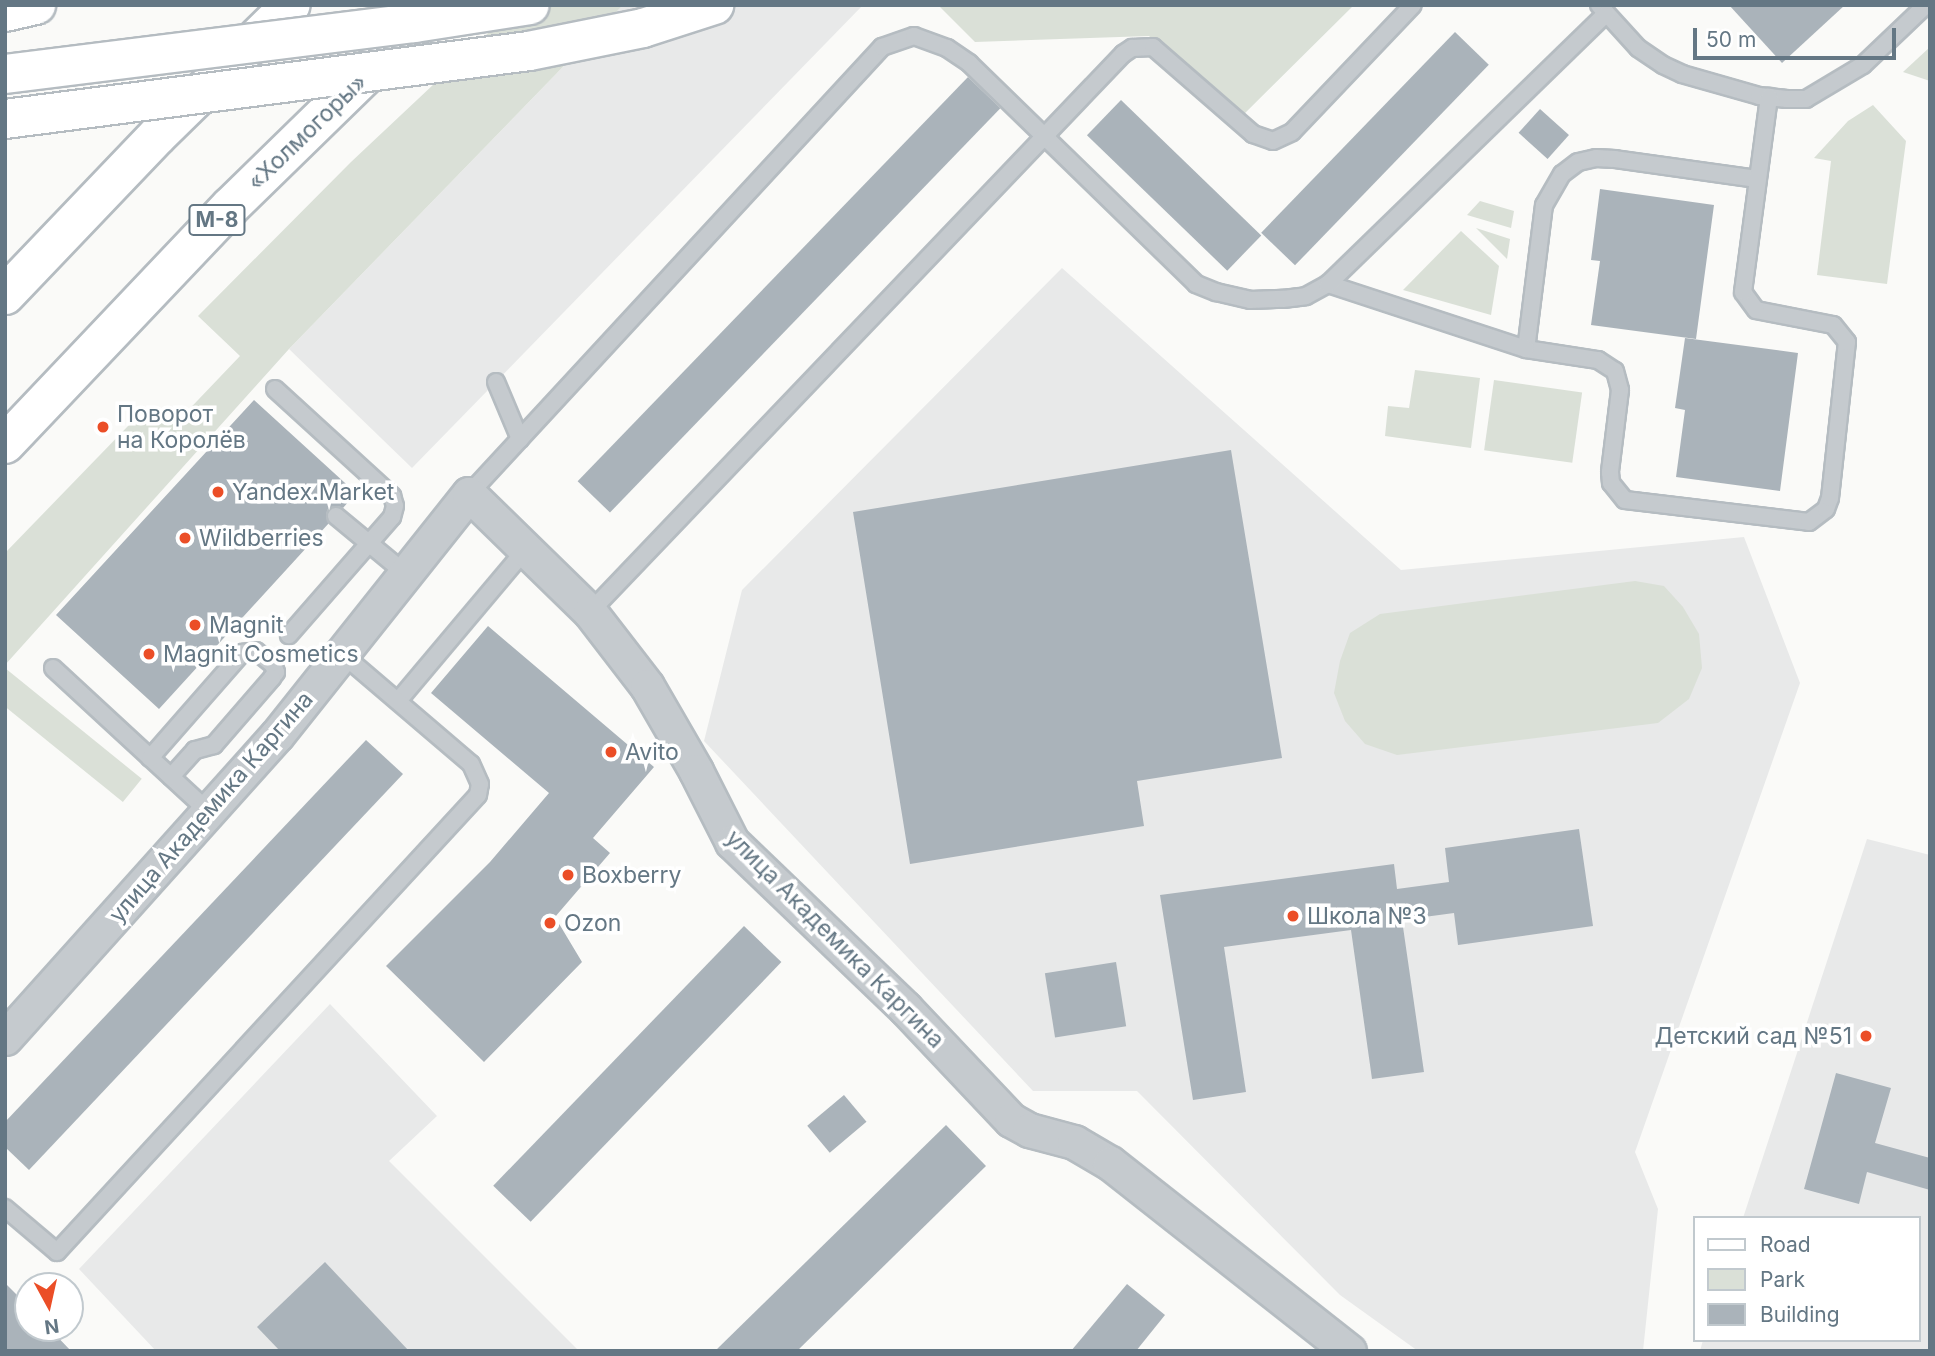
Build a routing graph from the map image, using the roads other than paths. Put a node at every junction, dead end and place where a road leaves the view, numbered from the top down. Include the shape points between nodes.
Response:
1 (36, 5) edge
2 (291, 5) edge
3 (438, 5) edge
4 (530, 5) edge
5 (714, 5) edge
6 (1413, 5) edge
7 (1926, 5) edge
8 (1602, 9) edge
9 (5, 12) edge
10 (5, 74) edge
11 (1769, 97) junction
12 (5, 119) edge
13 (1044, 135) junction
14 (1757, 179) junction
15 (1328, 285) junction
16 (5, 295) edge
17 (1526, 349) junction
18 (496, 382) dead end
19 (275, 389) dead end
20 (520, 439) junction
21 (5, 444) edge
22 (469, 494) junction
23 (336, 516) dead end
24 (369, 543) junction
25 (525, 550) junction
26 (406, 574) junction
27 (590, 612) junction
28 (289, 635) dead end
29 (342, 654) junction
30 (53, 668) dead end
31 (398, 701) junction
32 (150, 758) junction
33 (171, 777) junction
34 (209, 813) junction
35 (5, 1038) edge
36 (5, 1208) edge
37 (1349, 1351) edge

1 - 9 main road
2 - 16 main road
3 - 21 main road, «Холмогоры» / М-8 via 230,207
4 - 10 main road, bridge
5 - 12 main road, bridge via 643,28 529,51
6 - 13 lane via 1284,139 1273,142 1253,134 1163,53 1143,46 1123,54
7 - 11 lane via 1863,65 1826,89 1806,99
8 - 11 lane via 1638,48 1663,65
8 - 15 lane
11 - 14 lane
13 - 15 lane via 1196,284 1250,299 1306,296
13 - 20 lane via 970,63 947,48 914,36 882,47
13 - 27 lane
14 - 17 lane via 1615,159 1578,162 1562,174 1544,205
14 - 17 lane via 1742,281 1748,303 1767,314 1833,325 1847,342 1830,498 1819,517 1798,523 1625,500 1611,483 1609,472 1620,390 1615,371 1598,360
15 - 17 lane
18 - 20 lane
19 - 24 lane via 392,496 392,517
20 - 22 lane
22 - 25 street, улица Академика Каргина
22 - 26 street, улица Академика Каргина
23 - 24 lane
24 - 26 lane
24 - 28 lane
25 - 27 street, улица Академика Каргина
25 - 31 lane
26 - 29 street, улица Академика Каргина
27 - 37 street, улица Академика Каргина via 647,686 732,842 1011,1119 1029,1130 1074,1142 1110,1163
29 - 31 lane
29 - 34 street, улица Академика Каргина
30 - 32 lane
31 - 36 lane via 471,764 480,784 472,804 57,1252
32 - 33 lane
32 - 33 lane via 242,653 256,651 273,666 272,678 214,745 195,750
33 - 34 lane
34 - 35 street, улица Академика Каргина

